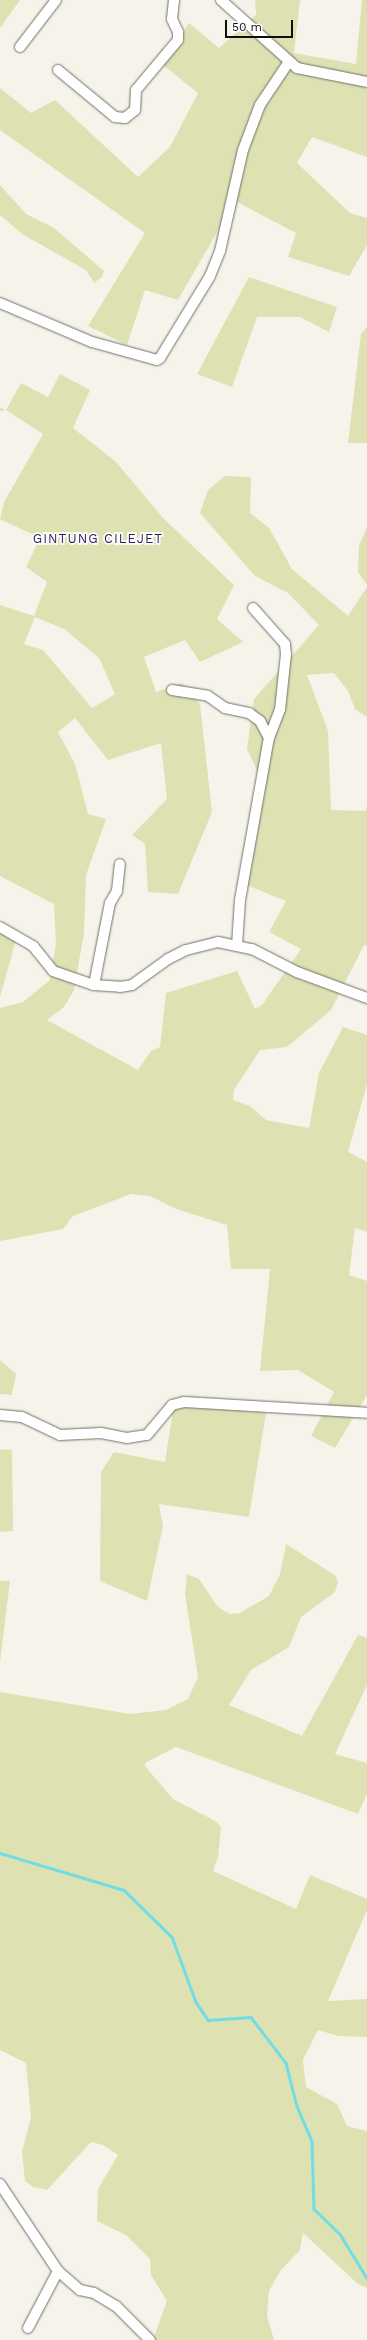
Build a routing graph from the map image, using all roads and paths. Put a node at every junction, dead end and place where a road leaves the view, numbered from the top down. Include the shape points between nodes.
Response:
1 (56, 0) edge
2 (174, 0) edge
3 (221, 0) edge
4 (20, 47) dead end
5 (288, 63) junction
6 (58, 70) dead end
7 (367, 82) edge
8 (0, 303) edge
9 (253, 608) dead end
10 (172, 690) dead end
11 (269, 738) junction
12 (120, 864) dead end
13 (0, 927) edge
14 (237, 945) junction
15 (94, 984) junction
16 (367, 998) edge
17 (367, 1413) edge
18 (0, 1415) edge
19 (0, 2184) edge
20 (58, 2271) junction
21 (28, 2328) dead end
22 (150, 2340) edge

1 - 4 street
2 - 6 street via 172,19 178,32 178,40 136,90 136,110 125,118 115,117
3 - 5 street via 278,49
5 - 7 street via 297,68
5 - 8 street via 260,105 243,150 220,250 210,276 160,358 157,360 92,342
9 - 11 street via 285,644 280,710
10 - 11 street via 208,696 225,708 249,713 260,721
11 - 14 street via 240,900
12 - 15 street via 118,891 110,903
13 - 15 street via 33,946 53,971
14 - 15 street via 218,942 186,950 168,959 132,985 120,988
14 - 16 street
17 - 18 street via 184,1402 172,1405 147,1435 127,1438 101,1432 60,1436 22,1417
19 - 20 street
20 - 21 street
20 - 22 street via 80,2290 94,2293 116,2306

